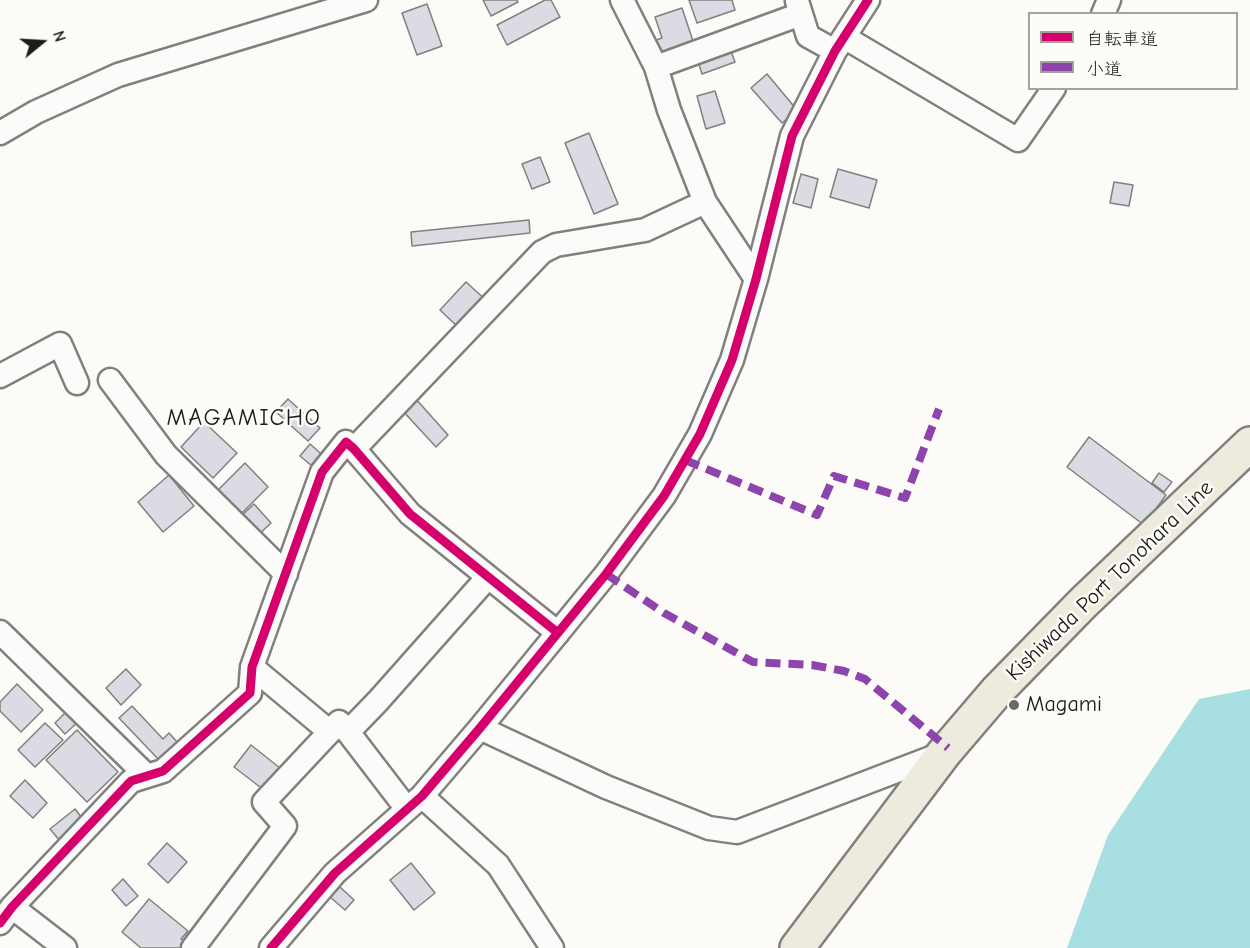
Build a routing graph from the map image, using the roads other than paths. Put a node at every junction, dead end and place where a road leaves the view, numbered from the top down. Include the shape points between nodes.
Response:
1 (366, 0) edge
2 (622, 0) edge
3 (868, 0) edge
4 (799, 7) edge
5 (839, 44) junction
6 (656, 67) junction
7 (1053, 90) edge
8 (0, 133) edge
9 (705, 202) junction
10 (756, 279) junction
11 (0, 376) edge
12 (110, 380) dead end
13 (77, 383) dead end
14 (1250, 444) edge
15 (354, 449) junction
16 (286, 574) junction
17 (489, 578) junction
18 (0, 632) edge
19 (558, 633) junction
20 (252, 667) junction
21 (480, 728) junction
22 (339, 732) junction
23 (944, 753) junction
24 (147, 776) junction
25 (415, 803) junction
26 (6, 915) edge
27 (65, 948) edge
28 (193, 948) edge
29 (271, 948) edge
30 (552, 948) edge
31 (797, 948) edge

1 - 8 street via 118,75
2 - 6 street
3 - 5 street
4 - 5 street via 808,36
4 - 6 street
5 - 7 street via 1018,140
5 - 10 street via 792,136
6 - 9 street
9 - 10 street
9 - 15 street via 645,230 556,245 542,252
10 - 19 street via 732,360 700,434 664,496
11 - 13 street via 60,344
12 - 16 street via 166,455
14 - 23 main road, Kishiwada Port Tonohara Line via 1083,603
15 - 16 street via 346,442 322,472
15 - 17 street via 410,514
16 - 20 street
17 - 19 street
17 - 22 street via 378,701
18 - 24 street
19 - 21 street
20 - 22 street
20 - 24 street via 250,693 163,771
21 - 23 street via 606,787 709,828 738,832
21 - 25 street
22 - 25 street
22 - 28 street via 264,802 285,826
23 - 31 main road, Kishiwada Port Tonohara Line
24 - 26 street via 131,781
25 - 29 street via 334,873
25 - 30 street via 498,865
26 - 27 street

